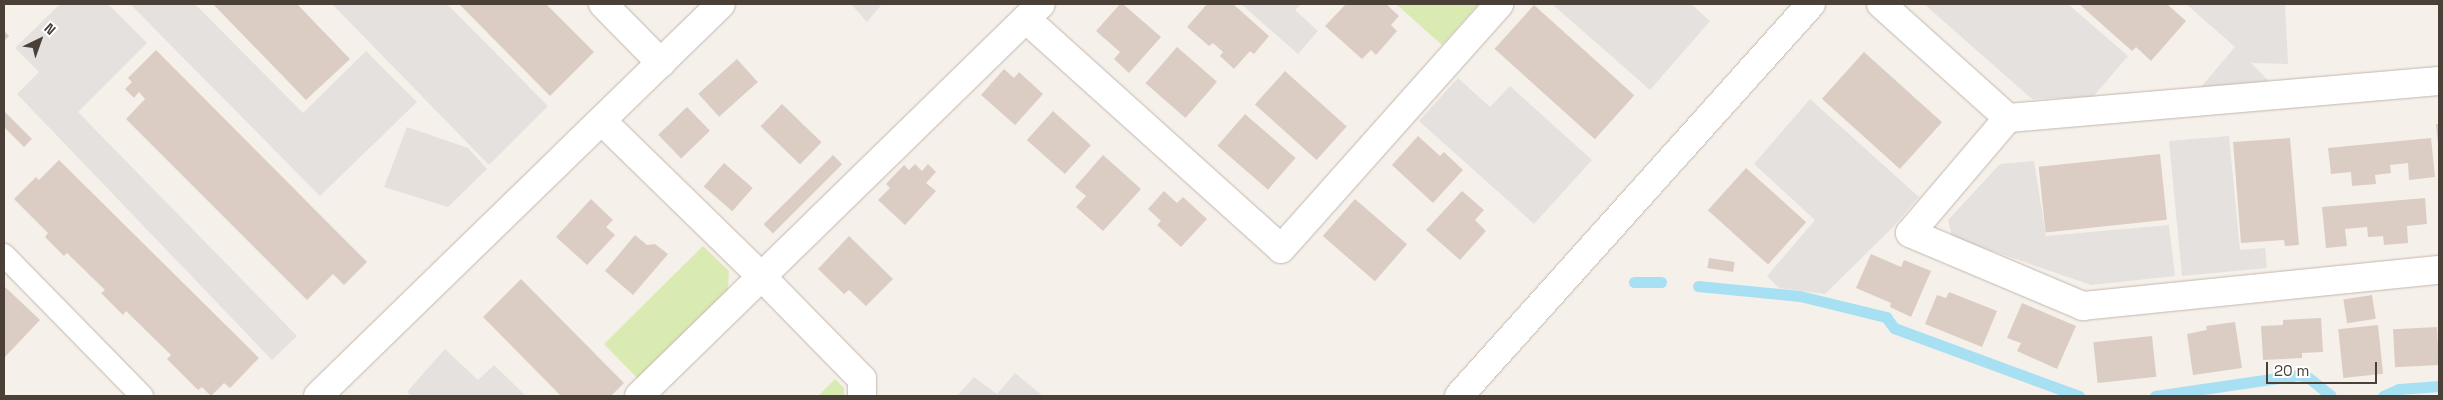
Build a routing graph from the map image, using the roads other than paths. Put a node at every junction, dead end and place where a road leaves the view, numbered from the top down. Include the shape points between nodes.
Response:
1 (603, 4) edge
2 (721, 4) edge
3 (1499, 4) edge
4 (1811, 4) edge
5 (1881, 4) edge
6 (1033, 11) edge
7 (661, 63) junction
8 (2439, 81) edge
9 (2008, 118) junction
10 (602, 121) junction
11 (4, 255) edge
12 (2439, 270) edge
13 (762, 277) junction
14 (142, 396) edge
15 (318, 396) edge
16 (639, 396) edge
17 (862, 396) edge
18 (1459, 396) edge

1 - 7 street
2 - 7 street
3 - 6 street via 1281,249
4 - 18 street
5 - 9 street
6 - 13 street
7 - 10 street
8 - 9 street
9 - 12 street via 1910,233 2083,306
10 - 13 street
10 - 15 street
11 - 14 lane
13 - 16 street
13 - 17 street via 862,379

